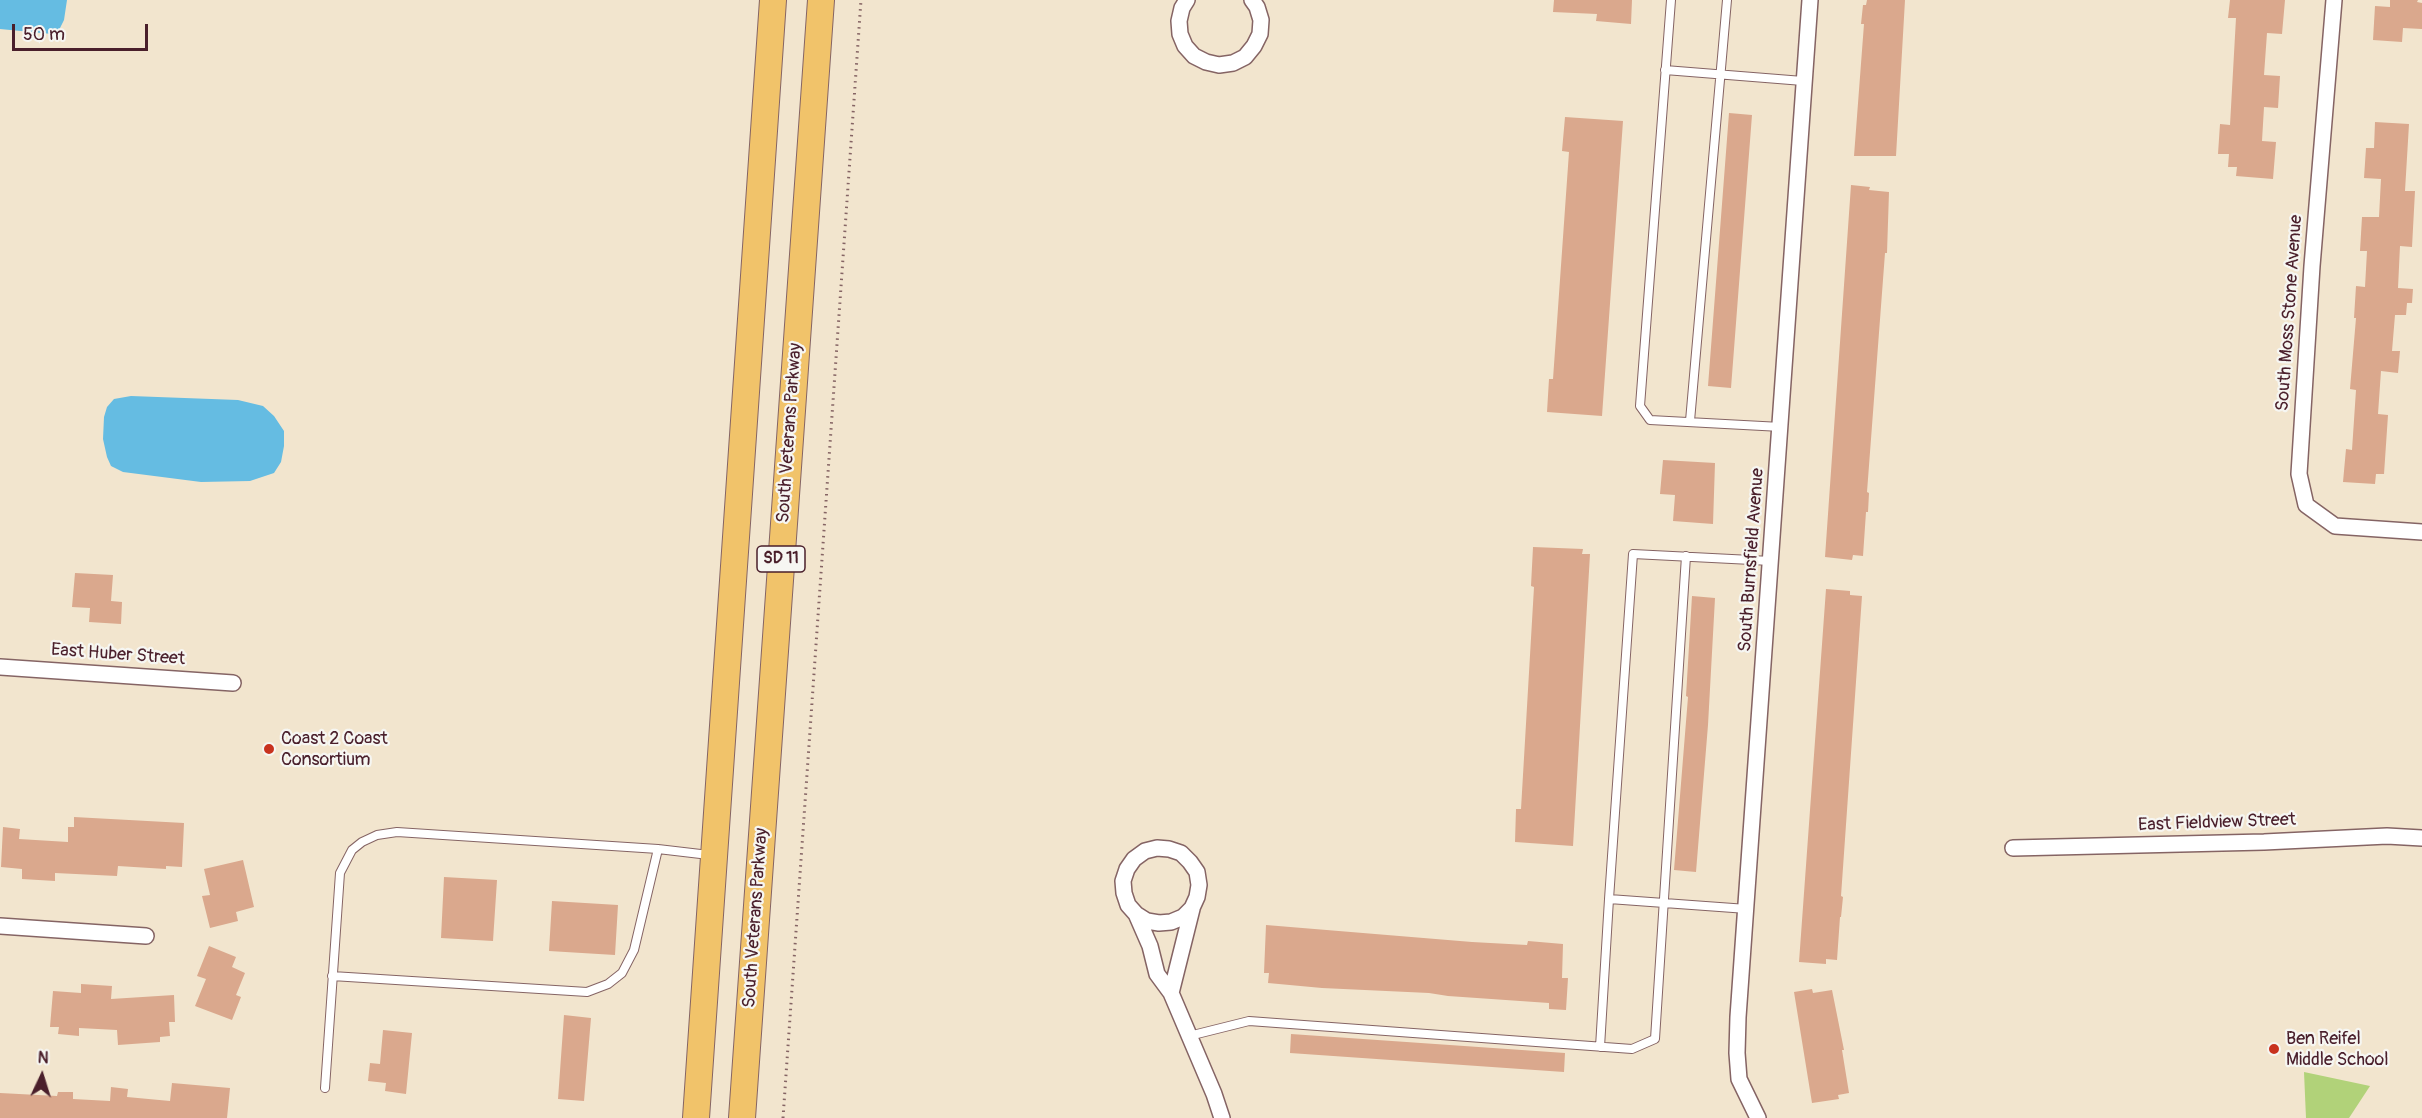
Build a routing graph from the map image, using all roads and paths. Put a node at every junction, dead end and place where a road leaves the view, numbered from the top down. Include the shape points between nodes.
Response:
1 (773, 0) edge
2 (821, 0) edge
3 (861, 0) edge
4 (1187, 0) edge
5 (1252, 0) edge
6 (1671, 0) edge
7 (1727, 0) edge
8 (1810, 0) edge
9 (2334, 0) edge
10 (1665, 70) junction
11 (1721, 74) junction
12 (1803, 81) junction
13 (1690, 421) junction
14 (1781, 427) junction
15 (2422, 532) edge
16 (1686, 556) junction
17 (1771, 561) junction
18 (0, 667) edge
19 (233, 683) dead end
20 (2422, 838) edge
21 (2013, 848) dead end
22 (658, 849) junction
23 (714, 855) junction
24 (1609, 899) junction
25 (1662, 904) junction
26 (1192, 908) junction
27 (1747, 909) junction
28 (1136, 914) junction
29 (0, 926) edge
30 (146, 936) dead end
31 (332, 976) junction
32 (1171, 993) junction
33 (1190, 1036) junction
34 (1599, 1047) junction
35 (325, 1088) dead end
36 (696, 1118) edge
37 (742, 1118) edge
38 (783, 1118) edge
39 (1222, 1118) edge
40 (1758, 1118) edge

1 - 23 highway, SD 11
2 - 37 highway, South Veterans Parkway / SD 11
3 - 38 path
4 - 5 street via 1179,21 1185,46 1194,56 1219,65 1245,57 1254,46 1261,20
6 - 10 lane
7 - 11 lane
8 - 12 street, South Burnsfield Avenue
9 - 15 street, South Moss Stone Avenue via 2300,474 2306,506 2335,526
10 - 11 lane
10 - 13 lane via 1640,406 1650,420
11 - 12 lane
11 - 13 lane
12 - 14 street, South Burnsfield Avenue
13 - 14 lane
14 - 17 street, South Burnsfield Avenue
16 - 17 lane
16 - 24 lane via 1633,554
16 - 25 lane
17 - 27 street, South Burnsfield Avenue
18 - 19 street, East Huber Street
20 - 21 street, East Fieldview Street
22 - 23 lane
22 - 31 lane via 634,950 622,973 608,984 587,992
22 - 31 lane via 397,832 377,835 352,850 340,873
23 - 36 highway, SD 11
24 - 25 lane
24 - 34 lane
25 - 27 lane
25 - 34 lane via 1655,1039 1632,1050
26 - 28 street via 1183,917 1165,923 1147,921
26 - 28 street via 1199,885 1197,872 1181,853 1157,848 1134,859 1125,875 1124,893
26 - 32 street
27 - 40 street, South Burnsfield Avenue via 1737,1053 1739,1079
28 - 32 street via 1150,946 1156,974
29 - 30 street
31 - 35 lane
32 - 33 street
33 - 34 lane via 1249,1021
33 - 39 street

